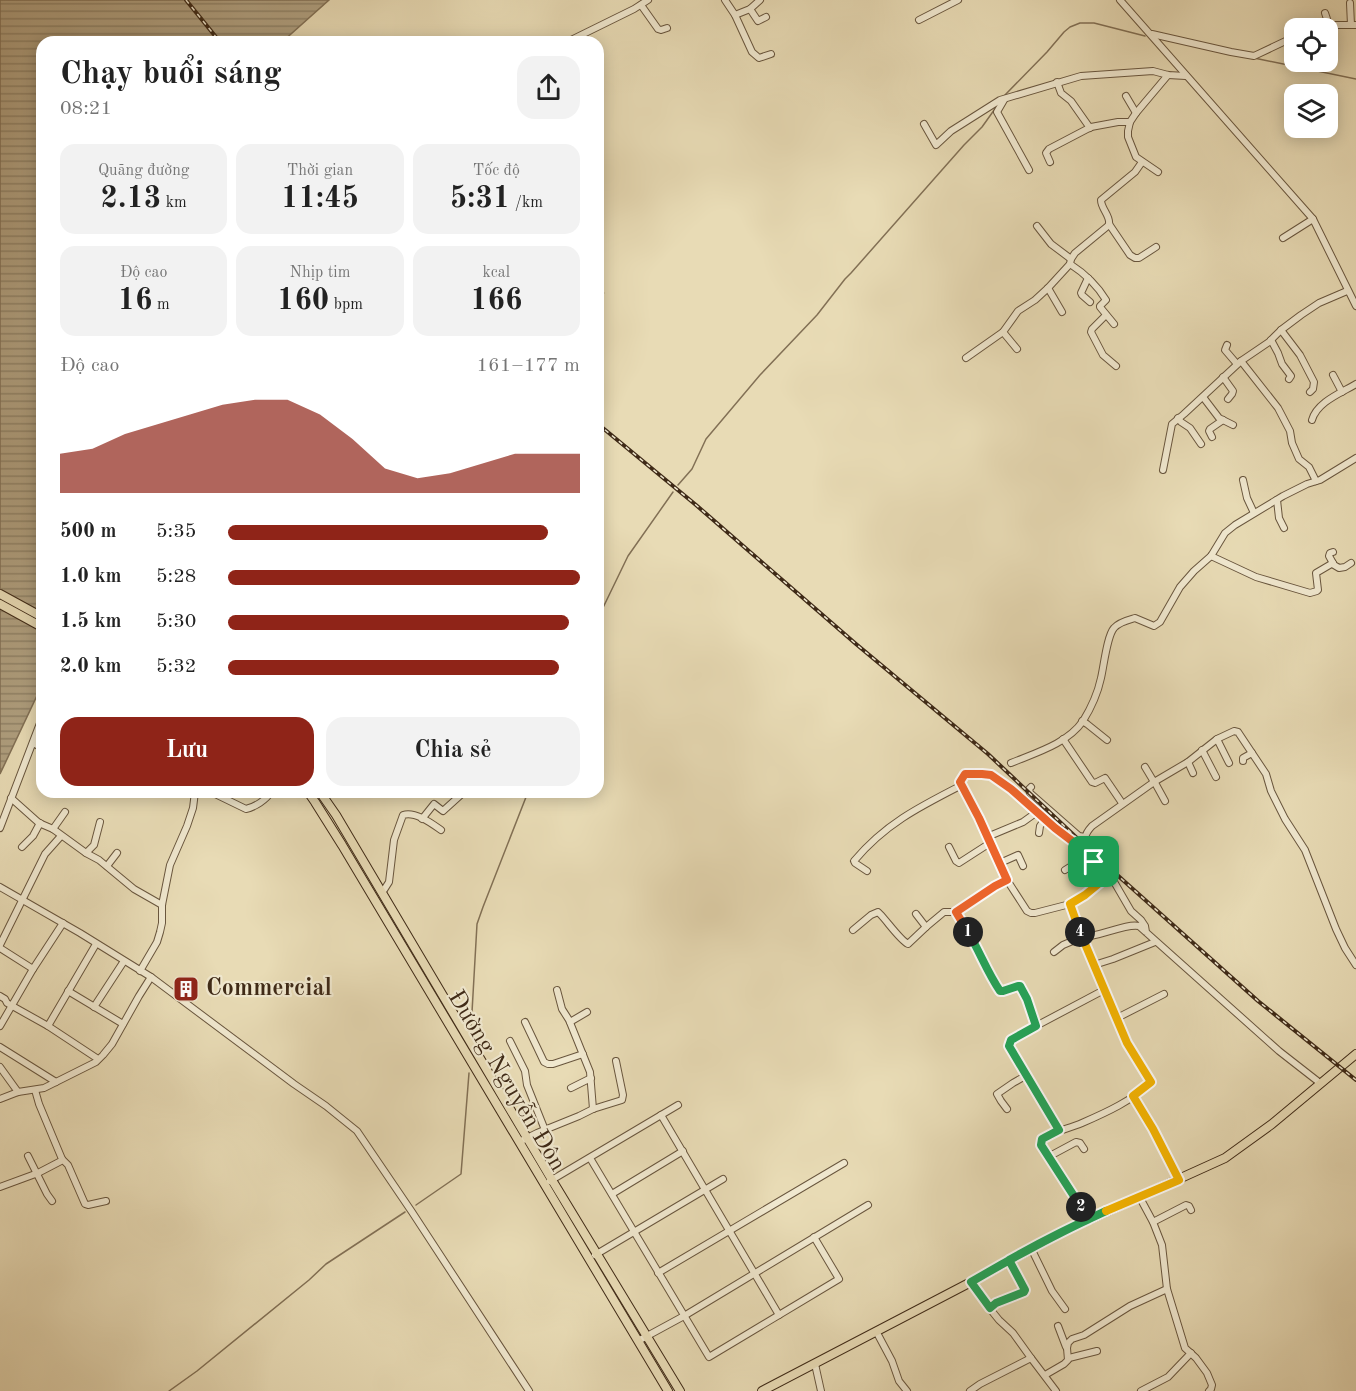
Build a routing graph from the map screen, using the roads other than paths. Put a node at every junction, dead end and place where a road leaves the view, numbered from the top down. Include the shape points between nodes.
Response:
1 (648, 0) edge
2 (725, 0) edge
3 (760, 0) edge
4 (957, 0) edge
5 (1120, 0) edge
6 (1350, 3) dead end
7 (641, 5) junction
8 (750, 9) junction
9 (1325, 13) dead end
10 (735, 15) junction
11 (766, 17) dead end
12 (1327, 18) edge
13 (919, 20) dead end
14 (1338, 25) edge
15 (1354, 25) edge
16 (667, 28) dead end
17 (1150, 34) junction
18 (579, 36) edge
19 (1284, 41) edge
20 (771, 54) dead end
21 (1168, 75) junction
22 (1186, 76) junction
23 (1058, 82) junction
24 (1126, 96) dead end
25 (1004, 99) junction
26 (1136, 113) junction
27 (1130, 122) junction
28 (924, 124) dead end
29 (1090, 128) junction
30 (1050, 162) dead end
31 (1142, 162) junction
32 (1029, 170) dead end
33 (1158, 172) dead end
34 (1313, 219) junction
35 (1109, 224) junction
36 (1037, 226) dead end
37 (1283, 238) dead end
38 (1156, 247) dead end
39 (1070, 262) junction
40 (1089, 278) junction
41 (1048, 288) junction
42 (1347, 291) junction
43 (1090, 302) dead end
44 (1356, 306) edge
45 (1062, 312) dead end
46 (1106, 315) junction
47 (1114, 324) dead end
48 (1281, 330) junction
49 (1003, 332) junction
50 (1271, 340) junction
51 (1227, 345) dead end
52 (1017, 349) dead end
53 (966, 358) dead end
54 (1239, 363) junction
55 (1116, 366) dead end
56 (1333, 375) dead end
57 (1223, 376) junction
58 (1289, 379) dead end
59 (1356, 384) edge
60 (1310, 392) dead end
61 (1342, 392) junction
62 (1203, 397) junction
63 (1228, 399) dead end
64 (1178, 418) junction
65 (1223, 420) junction
66 (1312, 420) dead end
67 (1233, 425) dead end
68 (1212, 437) dead end
69 (1201, 444) dead end
70 (1356, 458) edge
71 (1163, 470) dead end
72 (1243, 480) dead end
73 (1316, 481) junction
74 (1277, 500) junction
75 (1254, 513) junction
76 (1284, 528) dead end
77 (1333, 552) dead end
78 (1211, 556) junction
79 (1351, 563) dead end
80 (1333, 564) junction
81 (0, 594) edge
82 (0, 604) edge
83 (36, 613) edge
84 (36, 624) edge
85 (1082, 721) junction
86 (36, 735) edge
87 (1063, 739) junction
88 (1217, 739) junction
89 (1107, 740) dead end
90 (33, 743) junction
91 (36, 745) edge
92 (1202, 750) junction
93 (1252, 753) junction
94 (1243, 761) dead end
95 (1188, 762) junction
96 (1011, 763) dead end
97 (1229, 763) dead end
98 (1145, 767) dead end
99 (1193, 773) dead end
100 (1216, 777) dead end
101 (1154, 781) junction
102 (962, 785) junction
103 (1031, 787) dead end
104 (11, 798) junction
105 (194, 798) edge
106 (224, 798) edge
107 (267, 798) edge
108 (312, 798) edge
109 (324, 798) edge
110 (457, 798) edge
111 (1165, 801) dead end
112 (1122, 803) junction
113 (65, 812) dead end
114 (1037, 812) junction
115 (422, 819) junction
116 (1045, 819) junction
117 (100, 822) dead end
118 (40, 823) junction
119 (0, 828) edge
120 (53, 829) junction
121 (441, 830) dead end
122 (1039, 833) dead end
123 (61, 836) junction
124 (1084, 837) junction
125 (989, 840) junction
126 (22, 847) dead end
127 (949, 847) dead end
128 (117, 853) dead end
129 (86, 854) junction
130 (1087, 856) junction
131 (1094, 862) junction
132 (1000, 863) junction
133 (107, 866) junction
134 (1023, 866) dead end
135 (1065, 870) dead end
136 (867, 871) dead end
137 (1108, 876) junction
138 (1007, 880) junction
139 (0, 887) edge
140 (382, 893) junction
141 (22, 899) junction
142 (1070, 904) junction
143 (162, 905) junction
144 (956, 912) junction
145 (916, 914) dead end
146 (63, 923) junction
147 (926, 927) junction
148 (853, 930) dead end
149 (1146, 932) junction
150 (1082, 937) junction
151 (1155, 942) junction
152 (96, 944) junction
153 (0, 947) edge
154 (1054, 952) dead end
155 (124, 961) junction
156 (1094, 965) junction
157 (1356, 965) edge
158 (33, 969) junction
159 (140, 971) junction
160 (151, 977) junction
161 (68, 990) junction
162 (557, 990) dead end
163 (1104, 990) junction
164 (1164, 994) dead end
165 (0, 996) edge
166 (6, 1004) edge
167 (449, 1005) junction
168 (94, 1006) junction
169 (441, 1009) junction
170 (587, 1012) dead end
171 (1117, 1018) junction
172 (525, 1022) dead end
173 (570, 1022) junction
174 (123, 1024) junction
175 (0, 1026) edge
176 (48, 1026) junction
177 (1036, 1026) junction
178 (510, 1041) dead end
179 (0, 1047) edge
180 (583, 1054) junction
181 (1356, 1054) edge
182 (98, 1059) junction
183 (616, 1061) dead end
184 (0, 1067) edge
185 (1027, 1075) junction
186 (591, 1078) junction
187 (56, 1082) junction
188 (1320, 1083) junction
189 (571, 1088) dead end
190 (35, 1090) junction
191 (18, 1092) junction
192 (1133, 1096) junction
193 (0, 1099) edge
194 (678, 1105) dead end
195 (593, 1109) junction
196 (1007, 1109) dead end
197 (661, 1115) junction
198 (545, 1130) junction
199 (1059, 1130) junction
200 (528, 1138) junction
201 (519, 1142) junction
202 (1084, 1149) dead end
203 (683, 1151) junction
204 (28, 1156) dead end
205 (1048, 1157) junction
206 (590, 1158) junction
207 (62, 1159) junction
208 (844, 1163) dead end
209 (38, 1173) junction
210 (723, 1179) dead end
211 (1179, 1180) junction
212 (549, 1182) junction
213 (0, 1187) edge
214 (706, 1189) junction
215 (612, 1194) junction
216 (1139, 1196) junction
217 (52, 1201) dead end
218 (106, 1201) dead end
219 (868, 1205) dead end
220 (1191, 1210) dead end
221 (1089, 1219) junction
222 (1153, 1222) junction
223 (730, 1230) junction
224 (634, 1232) junction
225 (814, 1237) junction
226 (1031, 1248) junction
227 (597, 1254) junction
228 (589, 1259) junction
229 (1009, 1260) junction
230 (755, 1272) junction
231 (658, 1273) junction
232 (971, 1282) junction
233 (1167, 1289) junction
234 (990, 1308) junction
235 (1065, 1309) dead end
236 (779, 1315) junction
237 (684, 1316) junction
238 (1058, 1326) dead end
239 (876, 1331) junction
240 (647, 1336) junction
241 (638, 1341) junction
242 (1067, 1348) junction
243 (1097, 1351) dead end
244 (1191, 1353) junction
245 (1030, 1358) junction
246 (1069, 1358) junction
247 (815, 1364) junction
248 (1045, 1375) junction
249 (529, 1391) edge
250 (668, 1391) edge
251 (680, 1391) edge
252 (762, 1391) edge
253 (821, 1391) edge
254 (907, 1391) edge
255 (970, 1391) edge
256 (1056, 1391) edge
257 (1141, 1391) edge
258 (1209, 1391) edge

1 - 7 street
2 - 10 street
3 - 8 street
4 - 13 street
5 - 17 street
6 - 15 street
7 - 16 street via 658,29
7 - 18 street
8 - 10 street
8 - 11 street via 758,21
9 - 12 street
10 - 20 street via 752,52 759,58
14 - 15 street
17 - 19 street via 1254,56
17 - 22 street
21 - 22 street
21 - 23 street via 1153,71 1081,76
21 - 26 street
22 - 34 street
23 - 25 street
23 - 29 street via 1061,93
24 - 26 street
25 - 28 street via 951,130 936,145
25 - 32 street via 997,112
26 - 27 street
27 - 29 street
27 - 31 street via 1128,136
29 - 30 street via 1048,149
31 - 33 street
31 - 35 street via 1136,172 1101,200
34 - 37 street
34 - 42 street
35 - 38 street via 1133,258
35 - 39 street via 1079,249
36 - 39 street
39 - 40 street
39 - 41 street
40 - 43 street via 1081,293
40 - 46 street via 1106,299 1100,306
41 - 45 street
41 - 49 street via 1018,312
42 - 44 street
42 - 48 street via 1319,303
46 - 47 street
46 - 55 street via 1091,332 1103,355
48 - 50 street
48 - 60 street via 1314,382
49 - 52 street
49 - 53 street
50 - 54 street
50 - 58 street via 1291,376
51 - 54 street via 1225,350
54 - 57 street
54 - 73 street via 1278,408 1299,459 1309,467
56 - 61 street
57 - 62 street
57 - 63 street via 1233,391
59 - 61 street
61 - 66 street via 1317,410
62 - 64 street
62 - 65 street
64 - 69 street
64 - 71 street via 1172,424
65 - 67 street
65 - 68 street via 1210,429
70 - 73 street
72 - 75 street
73 - 74 street
74 - 75 street
74 - 76 street
75 - 78 street via 1229,530
77 - 80 street via 1329,555
78 - 80 street via 1256,577 1310,593 1318,590 1316,573
78 - 85 street via 1180,587 1160,622 1154,626 1135,618 1113,629 1101,680
79 - 80 street via 1341,568
81 - 83 main road
82 - 84 main road
85 - 87 street
85 - 89 street
86 - 90 street
87 - 96 street
87 - 112 street via 1092,782 1105,778
88 - 92 street
88 - 93 street via 1236,731
88 - 97 street
90 - 91 street
90 - 104 street
92 - 95 street
92 - 100 street
93 - 94 street
93 - 157 street via 1305,850 1336,929
95 - 99 street
95 - 101 street
98 - 101 street
101 - 111 street
101 - 112 street
102 - 114 street via 965,774 991,775
102 - 125 street
102 - 136 street via 890,825 854,861
103 - 124 street via 1030,793
104 - 118 street
104 - 119 street
105 - 143 street via 170,865
106 - 107 street via 246,809
108 - 169 main road, Đường Nguyễn Đôn
109 - 140 main road, Đường Nguyễn Đôn
110 - 115 street via 443,811 434,804
112 - 124 street
113 - 120 street
114 - 116 street
114 - 125 street
115 - 121 street
115 - 140 street via 410,813 401,818 392,848 389,882
116 - 122 street
116 - 130 street
117 - 129 street via 94,844
118 - 120 street
118 - 126 street
120 - 123 street
123 - 129 street
123 - 141 street via 45,854
124 - 131 street via 1097,854
125 - 127 street via 959,863
125 - 132 street
128 - 133 street
129 - 133 street
130 - 131 street
130 - 135 street
131 - 137 street
132 - 134 street via 1018,855
132 - 138 street
133 - 143 street via 134,889
137 - 142 street
137 - 149 street
138 - 142 street via 1031,913
138 - 144 street
139 - 141 street
140 - 167 main road, Đường Nguyễn Đôn
141 - 146 street
141 - 153 street
142 - 150 street
143 - 159 street via 157,942
144 - 147 street via 944,912
144 - 177 street via 1000,991 1021,987
145 - 147 street
146 - 152 street
146 - 158 street
147 - 148 street via 907,944 878,912
149 - 150 street via 1132,925
149 - 151 street
150 - 154 street
150 - 156 street
151 - 156 street
151 - 188 street
152 - 155 street
152 - 161 street
153 - 158 street
155 - 159 street
155 - 168 street
156 - 163 street
158 - 166 street
159 - 160 street
160 - 174 street
160 - 249 street via 357,1131
161 - 168 street
161 - 176 street
162 - 173 street
163 - 171 street
163 - 177 street
164 - 171 street
165 - 166 street
166 - 175 street
166 - 176 street
167 - 169 street
167 - 200 main road, Đường Nguyễn Đôn
168 - 174 street
169 - 201 main road, Đường Nguyễn Đôn
170 - 173 street
171 - 192 street via 1151,1082
172 - 180 street via 544,1062 553,1064
173 - 180 street
174 - 182 street
176 - 182 street
177 - 185 street via 1009,1046
178 - 198 street
179 - 187 street
180 - 186 street
181 - 188 main road
182 - 187 street
183 - 195 street via 623,1098
184 - 191 street
185 - 196 street via 997,1094
185 - 199 street
186 - 189 street
186 - 195 street
187 - 190 street
188 - 211 main road via 1225,1158
190 - 191 street
190 - 207 street
191 - 193 street
192 - 199 street via 1098,1116
192 - 211 street
194 - 197 street
195 - 198 street
197 - 203 street
197 - 206 street
198 - 200 street
199 - 205 street via 1042,1139
200 - 201 street
200 - 212 main road, Đường Nguyễn Đôn
201 - 212 main road, Đường Nguyễn Đôn
202 - 205 street via 1077,1142
203 - 214 street
203 - 215 street
204 - 209 street
205 - 221 street
206 - 212 street
206 - 215 street
207 - 209 street
207 - 218 street via 85,1204
208 - 223 street
209 - 213 street
209 - 217 street
210 - 214 street
211 - 216 main road
212 - 227 main road, Đường Nguyễn Đôn
212 - 228 main road, Đường Nguyễn Đôn
214 - 223 street
214 - 224 street
215 - 224 street
216 - 221 main road
216 - 222 street
219 - 225 street
220 - 222 street via 1186,1205
221 - 226 main road
222 - 233 street via 1162,1245
223 - 230 street
223 - 231 street
224 - 227 street
224 - 231 street
225 - 230 street
225 - 236 street via 839,1279
226 - 229 main road
226 - 235 street
227 - 228 street
227 - 240 main road, Đường Nguyễn Đôn
228 - 241 main road, Đường Nguyễn Đôn
229 - 232 main road
229 - 234 street via 1025,1290
230 - 236 street
230 - 237 street
231 - 237 street
232 - 234 street
232 - 239 main road
233 - 242 street via 1072,1339
233 - 244 street via 1185,1348
234 - 245 street
236 - 237 street via 710,1357
237 - 240 street
238 - 242 street
239 - 247 main road
239 - 254 street
240 - 241 street
240 - 251 main road, Đường Nguyễn Đôn
241 - 250 main road, Đường Nguyễn Đôn
242 - 246 street
243 - 246 street
244 - 257 street via 1168,1377
244 - 258 street via 1207,1373 1212,1385
245 - 248 street
245 - 255 street
246 - 248 street
247 - 252 main road
247 - 253 street
248 - 256 street

